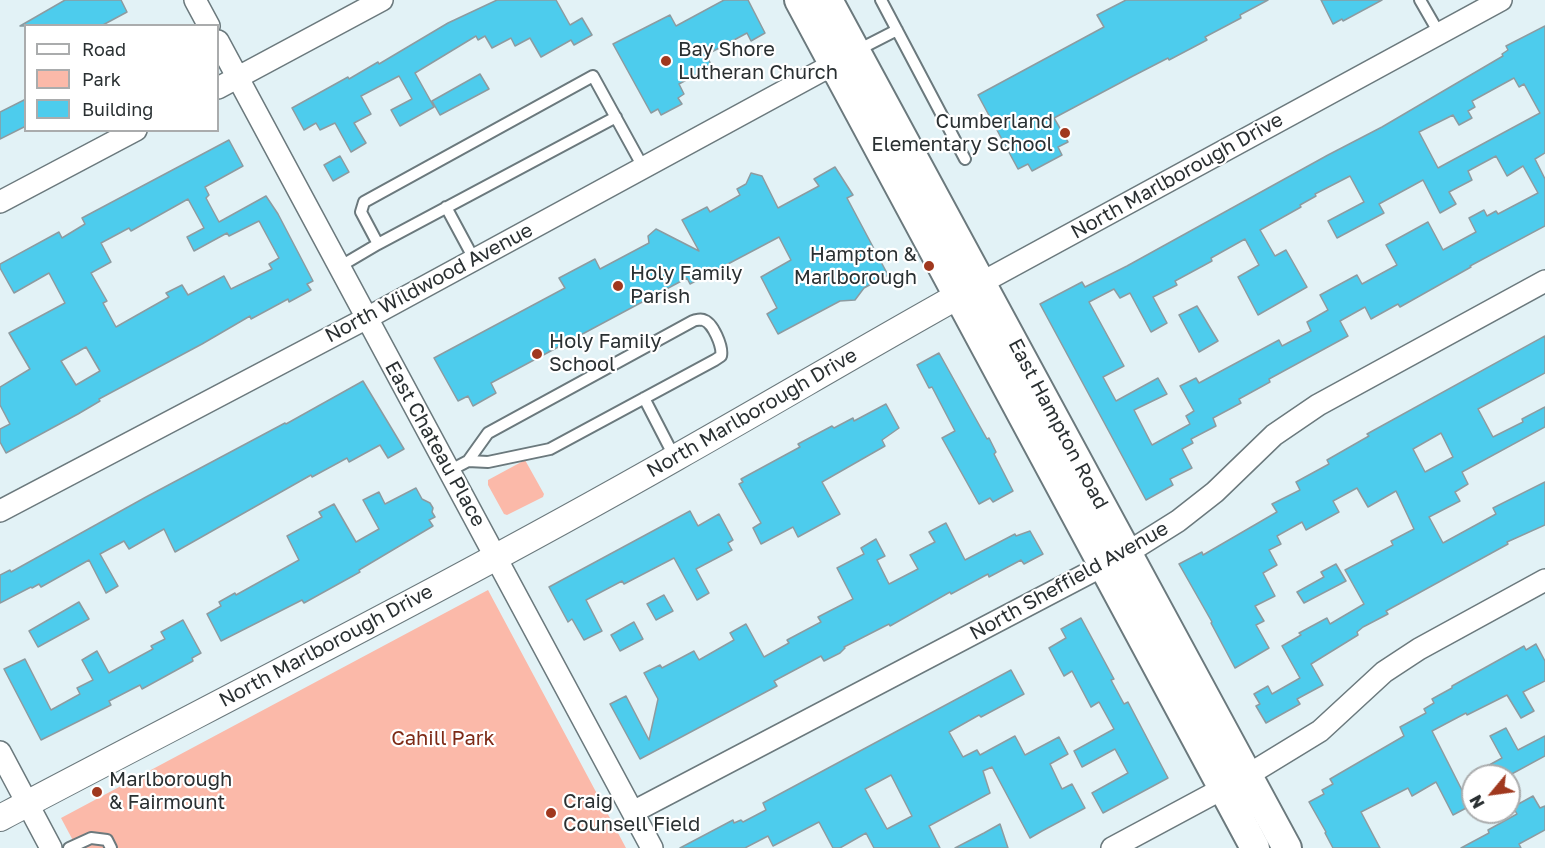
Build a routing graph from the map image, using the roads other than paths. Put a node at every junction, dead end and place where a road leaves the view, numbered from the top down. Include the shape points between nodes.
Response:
1 (195, 0) edge
2 (382, 0) edge
3 (799, 0) edge
4 (828, 0) edge
5 (881, 0) edge
6 (1420, 0) edge
7 (1501, 0) edge
8 (208, 24) edge
9 (897, 30) junction
10 (1439, 33) junction
11 (219, 43) edge
12 (845, 57) junction
13 (237, 77) junction
14 (219, 87) edge
15 (616, 117) junction
16 (132, 132) edge
17 (965, 159) dead end
18 (643, 167) junction
19 (0, 202) edge
20 (446, 207) junction
21 (378, 244) junction
22 (474, 259) junction
23 (339, 267) junction
24 (1545, 281) edge
25 (970, 289) junction
26 (367, 318) junction
27 (645, 398) junction
28 (675, 458) junction
29 (459, 466) junction
30 (0, 511) edge
31 (1127, 553) junction
32 (496, 556) junction
33 (1102, 566) junction
34 (1545, 580) edge
35 (0, 752) edge
36 (1236, 782) junction
37 (28, 804) junction
38 (633, 812) junction
39 (0, 819) edge
40 (51, 848) edge
41 (69, 848) edge
42 (111, 848) edge
43 (652, 848) edge
44 (1112, 848) edge
45 (1255, 848) edge
46 (1287, 848) edge

1 - 8 street
2 - 13 street
3 - 12 main road, East Hampton Road
4 - 12 main road, East Hampton Road
5 - 9 lane
6 - 10 lane
7 - 10 street, North Marlborough Drive
9 - 12 lane
9 - 17 lane
10 - 25 street, North Marlborough Drive
11 - 13 street, East Chateau Place
12 - 18 street, North Wildwood Avenue
12 - 25 main road, East Hampton Road
13 - 14 street
13 - 23 street, East Chateau Place
15 - 18 lane
15 - 20 lane
15 - 21 lane via 593,76 364,202 361,212
16 - 19 street
18 - 22 street, North Wildwood Avenue
20 - 21 lane
20 - 22 lane
21 - 23 lane
22 - 26 street, North Wildwood Avenue
23 - 26 street, East Chateau Place
24 - 31 street, North Sheffield Avenue via 1318,405 1274,435 1215,492 1178,521
25 - 28 street, North Marlborough Drive
25 - 31 main road, East Hampton Road
25 - 33 main road, East Hampton Road
26 - 29 street, East Chateau Place
26 - 30 street, North Wildwood Avenue
27 - 28 lane
27 - 29 lane via 550,449
27 - 29 lane via 721,356 722,348 709,323 703,319 693,321 488,433
28 - 32 street, North Marlborough Drive
29 - 32 street, East Chateau Place
31 - 33 street, North Sheffield Avenue
31 - 36 main road, East Hampton Road
32 - 37 street, North Marlborough Drive
32 - 38 street, East Chateau Place
33 - 36 main road, East Hampton Road
33 - 38 street, North Sheffield Avenue
34 - 36 street via 1419,649 1384,672 1320,731
35 - 37 street
36 - 44 street
36 - 45 main road, East Hampton Road
36 - 46 main road, East Hampton Road
37 - 39 street, North Marlborough Drive
37 - 40 street
38 - 43 street, East Chateau Place
41 - 42 lane via 91,838 106,840

